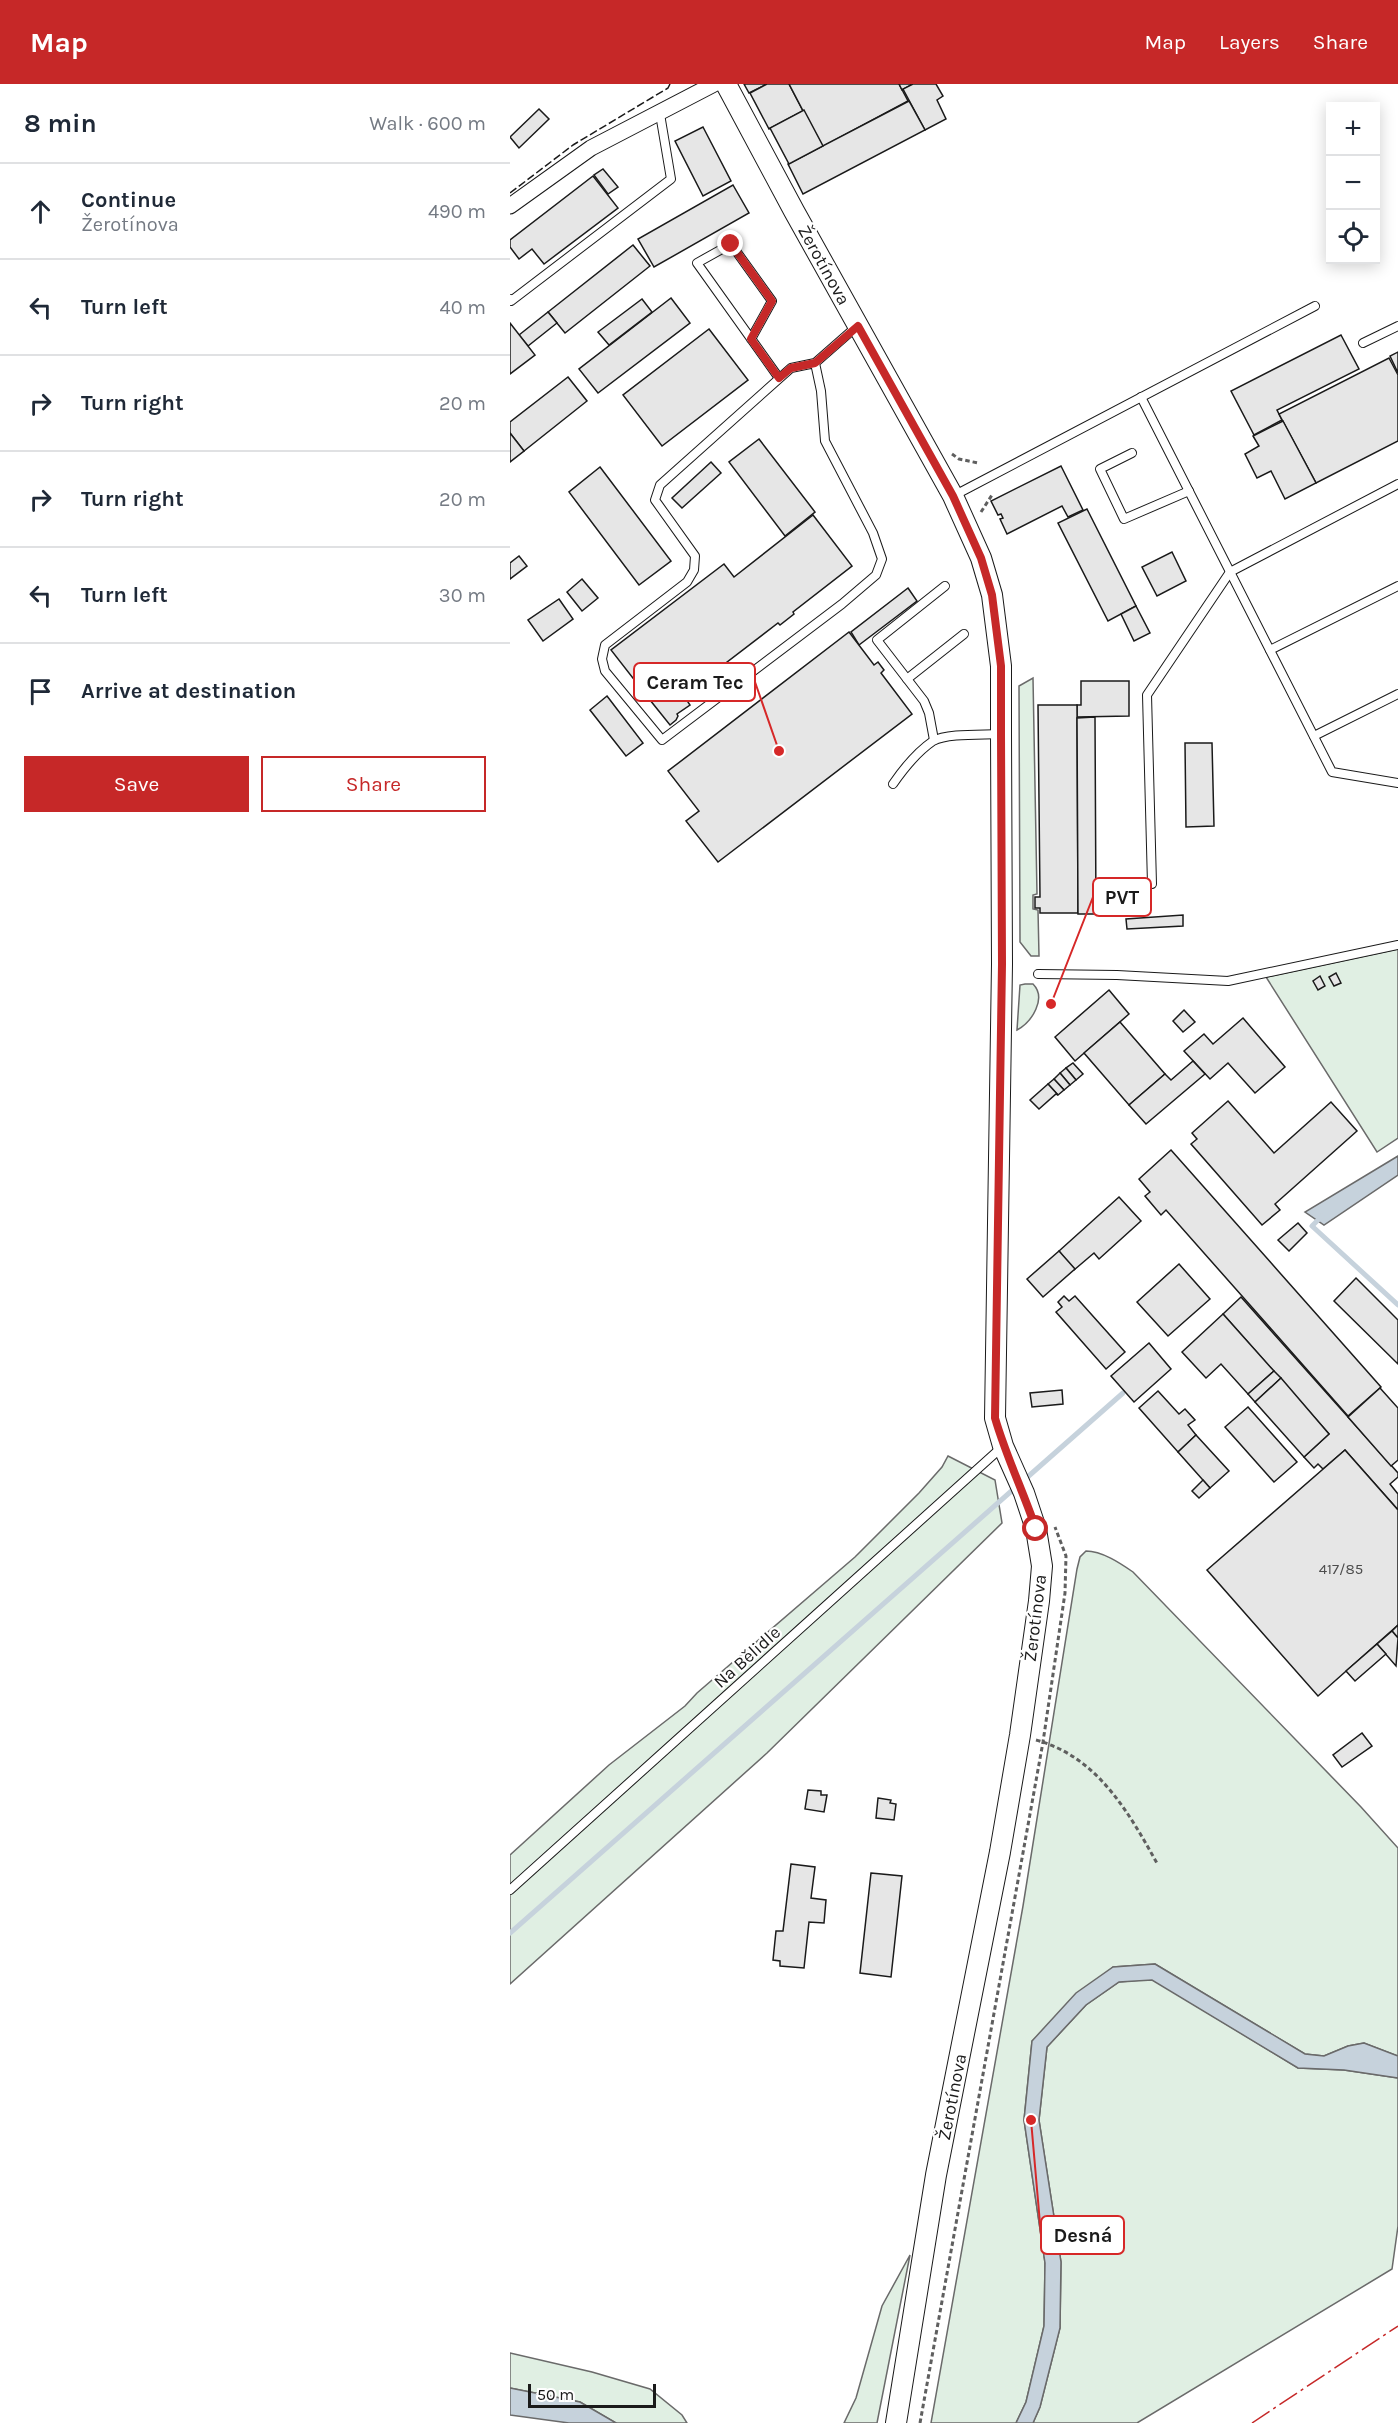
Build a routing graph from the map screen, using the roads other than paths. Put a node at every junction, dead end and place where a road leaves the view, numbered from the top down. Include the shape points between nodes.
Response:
1 (714, 84) edge
2 (726, 84) edge
3 (660, 114) junction
4 (510, 206) edge
5 (510, 299) edge
6 (1315, 306) dead end
7 (858, 326) junction
8 (1398, 326) edge
9 (751, 339) junction
10 (1363, 343) dead end
11 (815, 363) junction
12 (779, 378) junction
13 (1141, 397) junction
14 (1132, 453) dead end
15 (1398, 484) edge
16 (1189, 491) junction
17 (953, 496) junction
18 (1230, 572) junction
19 (945, 586) dead end
20 (1398, 586) edge
21 (964, 634) dead end
22 (1270, 650) junction
23 (907, 679) junction
24 (1398, 694) edge
25 (1001, 734) junction
26 (1314, 736) junction
27 (934, 740) junction
28 (1398, 783) edge
29 (893, 784) dead end
30 (1152, 884) dead end
31 (1398, 945) edge
32 (1038, 974) dead end
33 (1003, 1446) junction
34 (510, 1890) edge
35 (896, 2423) edge

1 - 3 street
2 - 7 street, Žerotínova
3 - 4 street via 582,154
3 - 5 lane via 671,179
6 - 13 lane
7 - 11 lane
7 - 17 street, Žerotínova
8 - 10 lane
9 - 9 lane via 697,263 731,244 772,301
9 - 12 lane
11 - 12 lane via 791,368
11 - 12 lane via 825,441 873,533 882,559 876,575 662,740 605,671 605,645 687,582 694,570 695,556 655,500 660,485
13 - 16 lane
13 - 17 lane
14 - 16 lane via 1100,469 1124,519
15 - 18 lane
16 - 18 lane
17 - 25 street, Žerotínova via 981,558 992,595 1001,666
18 - 22 lane
18 - 30 lane via 1147,695
19 - 23 lane via 877,640
20 - 22 lane
21 - 23 lane
22 - 26 lane
23 - 27 lane via 924,701
24 - 26 lane
25 - 27 lane
25 - 33 street, Žerotínova via 1002,964 995,1418
26 - 28 lane via 1332,772
27 - 29 lane via 907,764
31 - 32 lane via 1228,981
33 - 34 lane, Na Bělidle
33 - 35 street, Žerotínova via 1036,1529 1042,1566 1020,1735 936,2175

